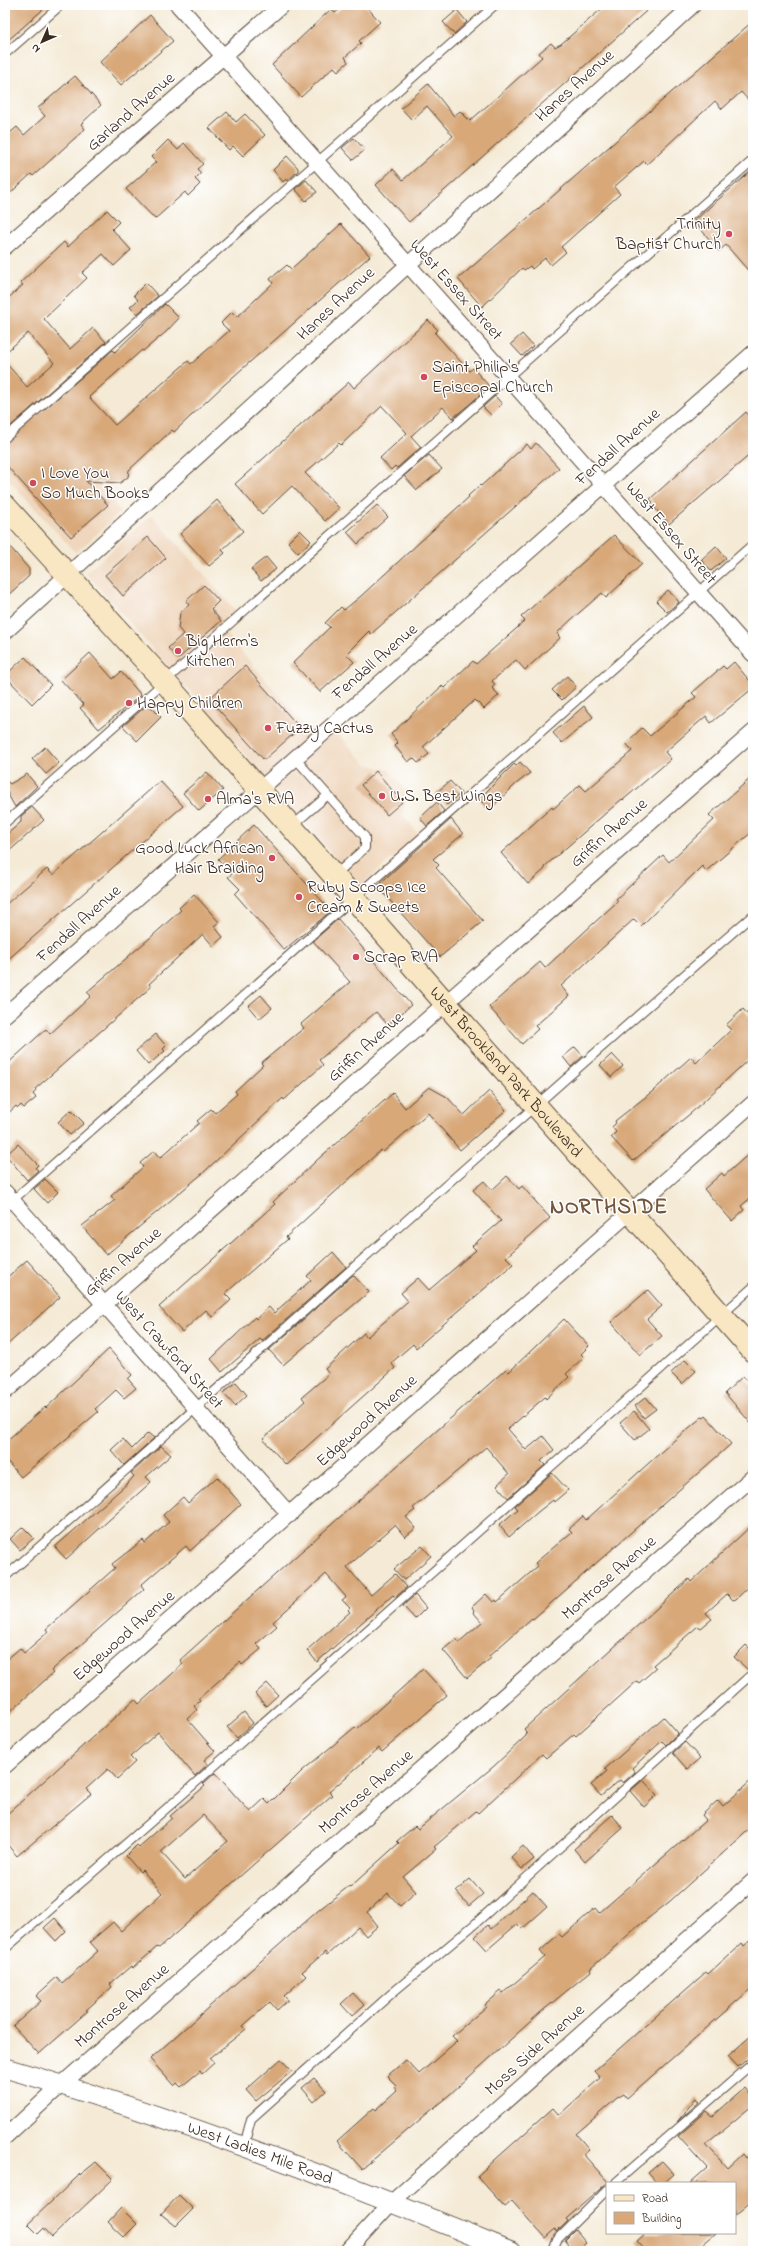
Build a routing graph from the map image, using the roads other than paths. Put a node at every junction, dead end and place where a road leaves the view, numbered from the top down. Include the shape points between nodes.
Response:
1 (61, 5) edge
2 (178, 5) edge
3 (282, 5) edge
4 (495, 5) edge
5 (693, 5) edge
6 (5, 54) edge
7 (224, 57) junction
8 (753, 160) edge
9 (318, 162) junction
10 (5, 247) edge
11 (408, 264) junction
12 (753, 353) edge
13 (508, 377) junction
14 (5, 438) edge
15 (604, 485) junction
16 (5, 506) edge
17 (753, 544) edge
18 (68, 577) junction
19 (698, 593) junction
20 (5, 632) edge
21 (753, 654) edge
22 (164, 681) junction
23 (753, 732) edge
24 (295, 758) junction
25 (258, 790) junction
26 (328, 795) junction
27 (5, 823) edge
28 (291, 827) junction
29 (334, 876) junction
30 (353, 899) junction
31 (753, 915) edge
32 (444, 1003) junction
33 (5, 1015) edge
34 (535, 1104) junction
35 (753, 1104) edge
36 (7, 1200) edge
37 (630, 1212) junction
38 (753, 1287) edge
39 (103, 1306) junction
40 (721, 1315) junction
41 (753, 1351) edge
42 (5, 1392) edge
43 (196, 1407) junction
44 (753, 1477) edge
45 (290, 1515) junction
46 (5, 1577) edge
47 (753, 1673) edge
48 (5, 1766) edge
49 (753, 1881) edge
50 (5, 1949) edge
51 (753, 2063) edge
52 (5, 2068) edge
53 (61, 2085) junction
54 (5, 2137) edge
55 (244, 2146) junction
56 (616, 2182) edge
57 (606, 2191) edge
58 (392, 2202) junction
59 (347, 2251) edge
60 (511, 2251) edge
61 (553, 2251) edge

1 - 6 lane
2 - 7 street, West Essex Street
3 - 7 street, Garland Avenue
4 - 9 lane
5 - 11 street, Hanes Avenue
7 - 9 street, West Essex Street
7 - 10 street, Garland Avenue
8 - 13 lane
9 - 11 street, West Essex Street
9 - 14 lane
11 - 13 street, West Essex Street
11 - 18 street, Hanes Avenue
12 - 15 street, Fendall Avenue
13 - 15 street, West Essex Street
13 - 22 lane
15 - 19 street, West Essex Street
15 - 24 street, Fendall Avenue
16 - 18 main road, West Brookland Park Boulevard
17 - 19 lane
18 - 20 street, Hanes Avenue
18 - 22 main road, West Brookland Park Boulevard
19 - 21 street, West Essex Street
19 - 30 lane
22 - 25 main road, West Brookland Park Boulevard
22 - 27 lane
23 - 32 street, Griffin Avenue
24 - 25 street, Fendall Avenue
24 - 26 lane
25 - 28 main road, West Brookland Park Boulevard
25 - 33 street, Fendall Avenue
26 - 28 lane
26 - 29 lane via 365,837 365,848
28 - 29 main road, West Brookland Park Boulevard
29 - 30 main road, West Brookland Park Boulevard
30 - 32 main road, West Brookland Park Boulevard
30 - 36 lane
31 - 34 lane
32 - 34 main road, West Brookland Park Boulevard
32 - 39 street, Griffin Avenue
34 - 37 main road, West Brookland Park Boulevard
34 - 43 lane via 451,1182
35 - 37 street, Edgewood Avenue
36 - 39 street, West Crawford Street
37 - 40 main road, West Brookland Park Boulevard
37 - 45 street, Edgewood Avenue
38 - 40 lane
39 - 42 street, Griffin Avenue
39 - 43 street, West Crawford Street
40 - 41 main road, West Brookland Park Boulevard
40 - 50 lane
43 - 45 street, West Crawford Street
43 - 46 lane
44 - 53 street, Montrose Avenue
45 - 48 street, Edgewood Avenue
47 - 55 lane via 476,1923 391,1994 250,2119
49 - 58 street, Moss Side Avenue
51 - 56 lane
52 - 53 street, West Ladies Mile Road
53 - 54 street, Montrose Avenue
53 - 55 street, West Ladies Mile Road
55 - 58 street, West Ladies Mile Road
57 - 61 lane via 557,2240
58 - 59 street, Moss Side Avenue
58 - 60 street, West Ladies Mile Road

